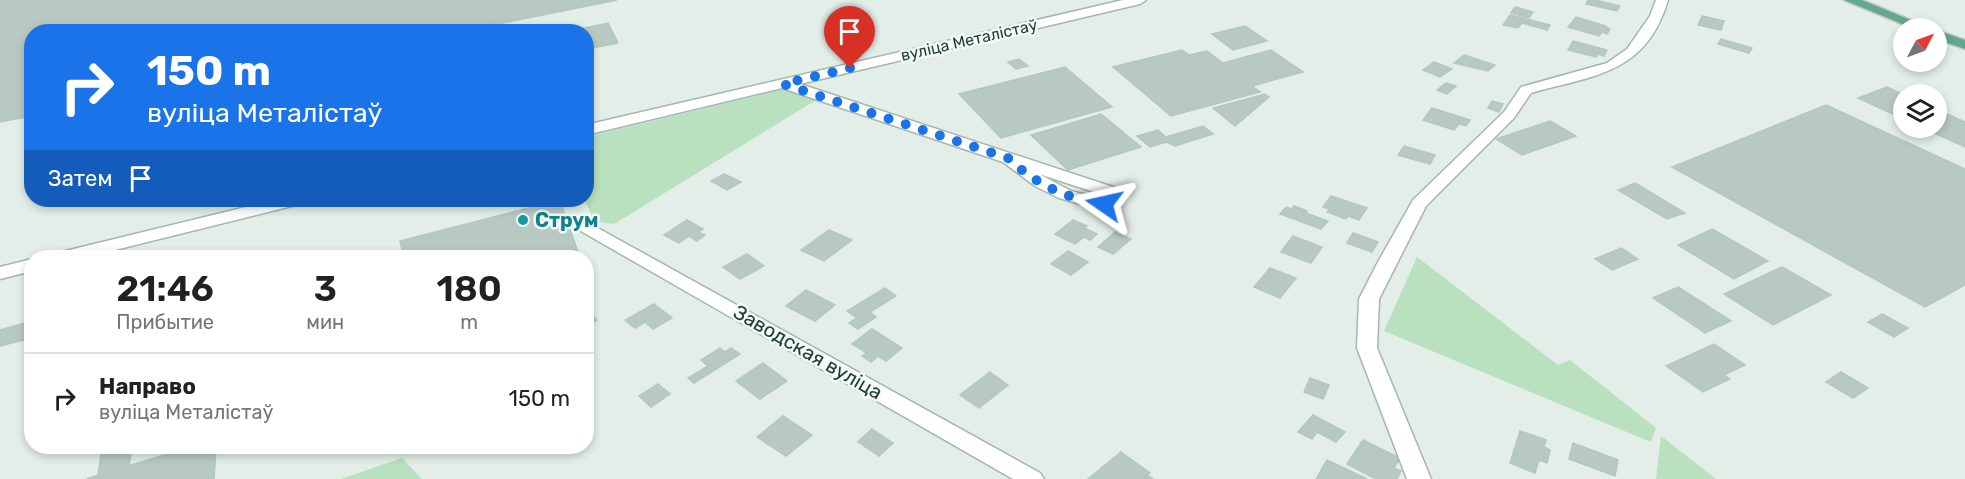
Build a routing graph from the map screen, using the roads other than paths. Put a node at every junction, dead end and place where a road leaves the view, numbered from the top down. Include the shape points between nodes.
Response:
1 (1140, 0) edge
2 (1662, 0) edge
3 (1850, 0) edge
4 (1897, 18) edge
5 (1947, 38) edge
6 (1965, 45) edge
7 (783, 84) junction
8 (594, 128) edge
9 (1008, 158) junction
10 (266, 207) edge
11 (585, 226) dead end
12 (92, 250) edge
13 (24, 267) edge
14 (0, 273) edge
15 (1032, 479) edge
16 (1419, 479) edge

1 - 7 street, вуліца Металістаў
2 - 16 street via 1657,16 1632,52 1612,66 1526,90 1509,115 1419,204 1387,262 1369,299 1367,348
3 - 4 main road
5 - 6 main road
7 - 8 street, вуліца Металістаў
7 - 9 street
9 - 9 street via 1027,176 1082,202 1104,204 1110,192
10 - 12 street
11 - 15 street, Заводская вуліца
13 - 14 street

